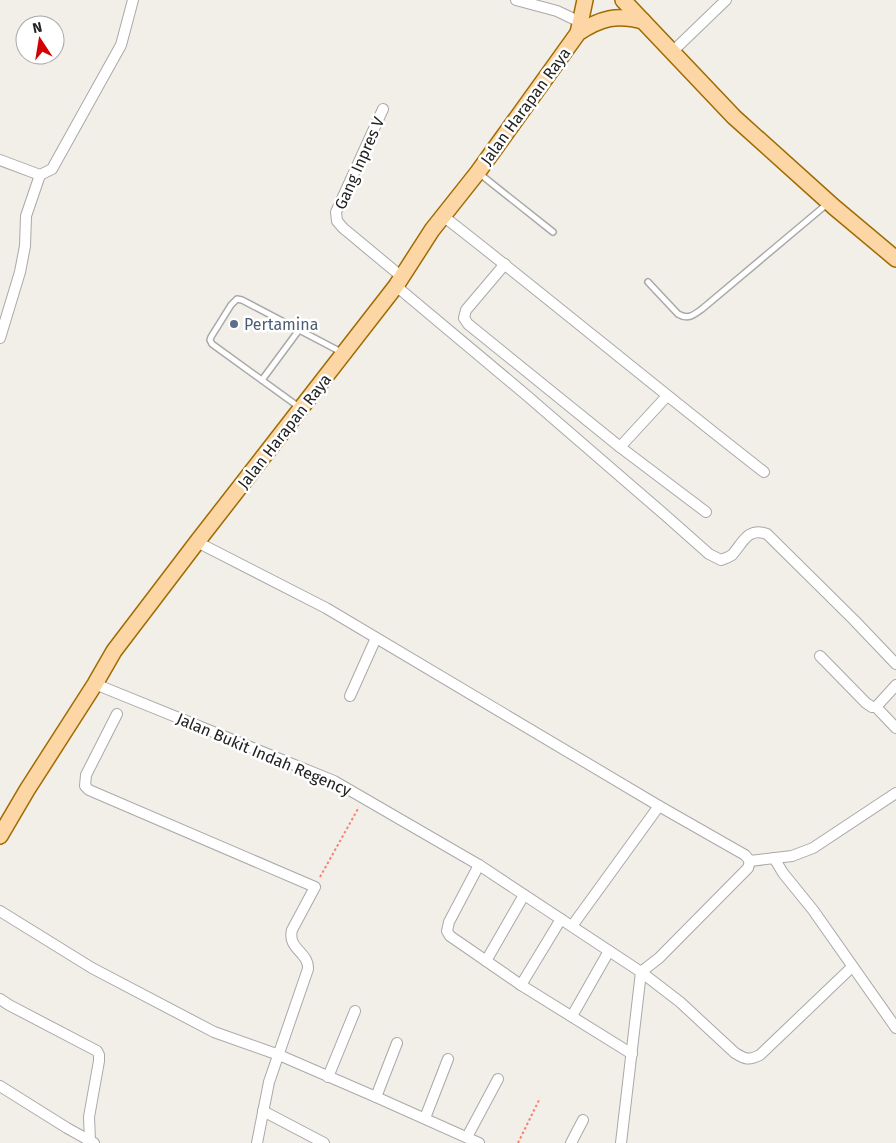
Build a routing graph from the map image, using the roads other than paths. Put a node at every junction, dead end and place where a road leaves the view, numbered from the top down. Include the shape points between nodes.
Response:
1 (133, 0) edge
2 (516, 0) edge
3 (586, 0) edge
4 (623, 0) edge
5 (726, 0) edge
6 (643, 21) junction
7 (579, 27) junction
8 (672, 52) junction
9 (383, 109) dead end
10 (0, 160) edge
11 (478, 172) junction
12 (40, 175) junction
13 (829, 202) junction
14 (443, 216) junction
15 (553, 232) dead end
16 (896, 259) edge
17 (505, 264) junction
18 (399, 282) junction
19 (648, 282) dead end
20 (299, 330) junction
21 (0, 338) edge
22 (344, 353) junction
23 (262, 380) junction
24 (667, 396) junction
25 (301, 408) junction
26 (620, 447) junction
27 (764, 472) dead end
28 (706, 512) dead end
29 (197, 542) junction
30 (376, 638) junction
31 (820, 656) dead end
32 (896, 664) edge
33 (95, 684) junction
34 (896, 686) edge
35 (350, 696) dead end
36 (876, 707) junction
37 (117, 714) dead end
38 (896, 728) edge
39 (896, 793) edge
40 (659, 806) junction
41 (0, 836) edge
42 (774, 858) junction
43 (750, 861) junction
44 (479, 865) junction
45 (524, 895) junction
46 (0, 911) edge
47 (561, 920) junction
48 (572, 926) junction
49 (609, 951) junction
50 (486, 961) junction
51 (852, 967) junction
52 (641, 972) junction
53 (521, 985) junction
54 (0, 998) edge
55 (355, 1011) dead end
56 (572, 1016) junction
57 (896, 1028) edge
58 (397, 1043) dead end
59 (632, 1054) junction
60 (279, 1055) junction
61 (448, 1059) dead end
62 (328, 1077) junction
63 (498, 1079) dead end
64 (0, 1086) edge
65 (376, 1097) junction
66 (263, 1111) junction
67 (424, 1118) junction
68 (583, 1120) dead end
69 (79, 1134) junction
70 (467, 1137) junction
71 (93, 1142) edge
72 (623, 1142) edge
73 (71, 1143) edge
74 (257, 1143) edge
75 (324, 1143) edge
76 (479, 1143) edge
77 (570, 1143) edge

1 - 12 street via 121,45 52,169
2 - 7 street via 557,10
3 - 7 main road
4 - 6 main road
5 - 8 street
6 - 7 main road via 613,18
6 - 8 main road
7 - 11 main road, Jalan Harapan Raya
8 - 13 main road via 734,117
9 - 18 street, Gang Inpres V via 336,212 337,221 343,228
10 - 12 street
11 - 14 main road, Jalan Harapan Raya
11 - 15 lane
12 - 21 street via 26,216 20,272
13 - 16 main road
13 - 19 lane via 690,317 678,314
14 - 17 street
14 - 18 main road, Jalan Harapan Raya
17 - 24 street
17 - 26 street via 466,310 464,318
18 - 22 main road, Jalan Harapan Raya
18 - 32 street, Gang Inpres V via 709,554 721,560 730,556 743,539 757,532 767,534
20 - 22 lane
20 - 23 lane
20 - 23 lane via 242,300 231,305 210,340
22 - 25 main road, Jalan Harapan Raya
23 - 25 lane
24 - 26 street
24 - 27 street
25 - 29 main road, Jalan Harapan Raya
26 - 28 street
29 - 30 street via 307,598
29 - 33 main road, Jalan Harapan Raya via 114,651
30 - 35 street
30 - 40 street
31 - 36 street via 866,703
33 - 41 main road, Jalan Harapan Raya
33 - 44 street, Jalan Bukit Indah Regency via 334,781
34 - 36 street
36 - 38 street
37 - 60 street via 86,775 85,786 89,790 315,887 290,936 305,957 308,969
39 - 42 street via 813,848 792,856
40 - 43 street via 745,855
40 - 48 street
42 - 43 street
42 - 51 street
43 - 52 street via 748,868 659,958
44 - 45 street, Jalan Bukit Indah Regency
44 - 50 street via 447,931
45 - 47 street, Jalan Bukit Indah Regency
45 - 50 street
46 - 60 street via 92,968 214,1032
47 - 48 street, Jalan Bukit Indah Regency
47 - 53 street
48 - 49 street, Jalan Bukit Indah Regency
49 - 52 street, Jalan Bukit Indah Regency
49 - 56 street
50 - 53 street
51 - 52 street, Jalan Bukit Indah Regency via 760,1055 744,1059
51 - 57 street
52 - 59 street
53 - 56 street
54 - 71 street via 98,1051 100,1055 88,1117
55 - 62 street
56 - 59 street
58 - 65 street
59 - 72 street
60 - 62 street
60 - 66 street
61 - 67 street
62 - 65 street
63 - 70 street
64 - 69 street
65 - 67 street
66 - 74 street
66 - 75 street
67 - 70 street
68 - 77 street
69 - 71 street
69 - 73 street
70 - 76 street

